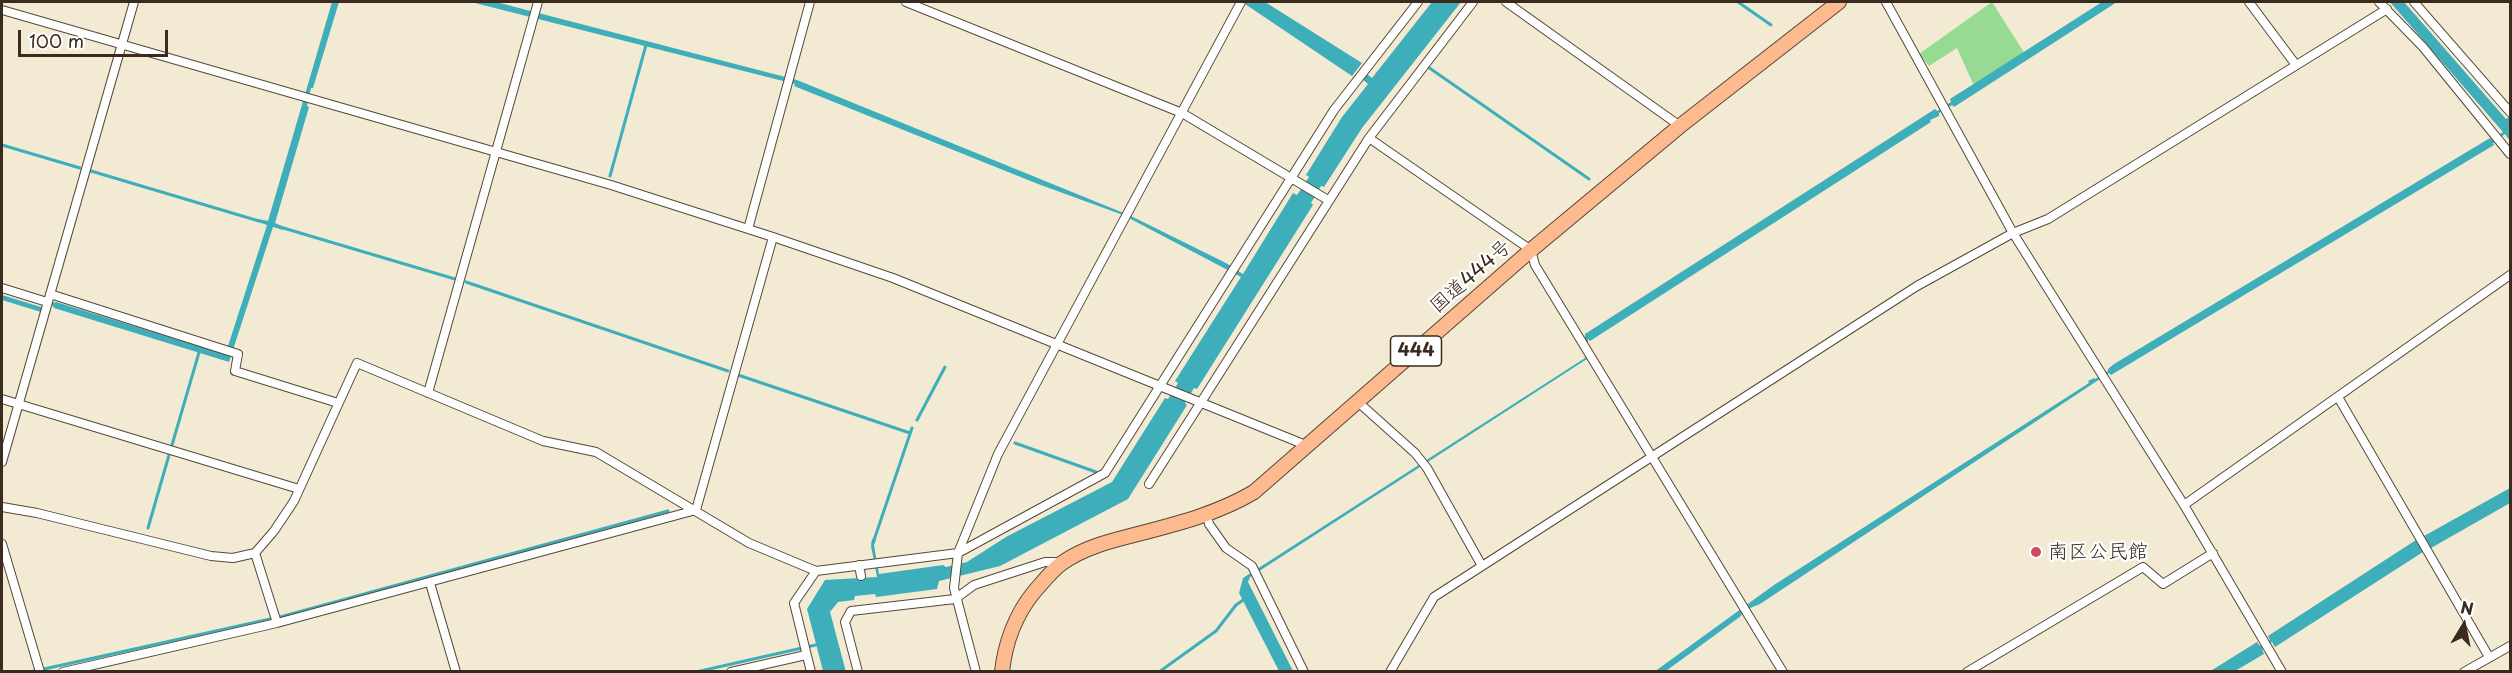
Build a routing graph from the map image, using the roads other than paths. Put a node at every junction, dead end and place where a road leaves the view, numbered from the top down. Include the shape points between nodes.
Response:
1 (134, 2) edge
2 (538, 2) edge
3 (810, 2) edge
4 (906, 2) edge
5 (1418, 2) edge
6 (1473, 2) edge
7 (1506, 2) edge
8 (1839, 2) edge
9 (1886, 2) edge
10 (2249, 2) edge
11 (2379, 2) edge
12 (2414, 2) edge
13 (1241, 3) edge
14 (2387, 9) junction
15 (2, 10) edge
16 (122, 45) junction
17 (2296, 65) junction
18 (2510, 112) edge
19 (1182, 113) junction
20 (1680, 126) junction
21 (1368, 138) junction
22 (496, 151) junction
23 (2511, 154) edge
24 (1291, 178) junction
25 (1328, 200) junction
26 (748, 229) junction
27 (2013, 233) junction
28 (773, 237) junction
29 (1531, 250) junction
30 (2511, 275) edge
31 (2, 288) edge
32 (49, 298) junction
33 (1059, 345) junction
34 (1160, 385) junction
35 (428, 393) junction
36 (2338, 397) junction
37 (2, 399) edge
38 (1198, 401) junction
39 (1358, 402) junction
40 (338, 403) junction
41 (18, 404) junction
42 (1308, 446) junction
43 (1651, 456) junction
44 (2, 462) edge
45 (1149, 484) dead end
46 (299, 489) junction
47 (2184, 505) junction
48 (2, 507) edge
49 (696, 510) junction
50 (1208, 515) junction
51 (2, 544) edge
52 (255, 553) junction
53 (958, 553) junction
54 (2213, 553) junction
55 (1063, 562) junction
56 (859, 566) junction
57 (1482, 566) junction
58 (816, 571) junction
59 (861, 576) dead end
60 (430, 583) junction
61 (864, 598) dead end
62 (955, 599) junction
63 (865, 609) junction
64 (277, 623) junction
65 (2511, 646) edge
66 (805, 649) junction
67 (2489, 657) junction
68 (40, 672) edge
69 (63, 672) edge
70 (456, 672) edge
71 (731, 672) edge
72 (811, 672) edge
73 (858, 672) edge
74 (976, 672) edge
75 (1002, 672) edge
76 (1304, 672) edge
77 (1390, 672) edge
78 (1783, 672) edge
79 (1967, 672) edge
80 (2282, 672) edge
81 (2464, 672) edge

1 - 16 street
2 - 22 street
3 - 26 street
4 - 19 street
5 - 24 street via 1334,110
6 - 21 street
7 - 20 street
8 - 20 highway, 国道444号 / 444
9 - 27 street
10 - 17 street
11 - 14 street
12 - 18 street
13 - 19 street
14 - 17 street
14 - 23 street
15 - 16 street
16 - 22 street
16 - 32 street
17 - 27 street via 2049,219
19 - 24 street
19 - 33 street
20 - 29 highway, 国道444号 / 444
21 - 25 street
21 - 29 street
22 - 26 street
22 - 35 street
24 - 25 street
24 - 34 street
25 - 38 street
26 - 28 street
27 - 43 street via 1917,286
27 - 47 street
28 - 33 street via 893,278
28 - 49 street
29 - 39 highway, 国道444号 / 444
29 - 43 street via 1535,264
30 - 36 street
31 - 32 street
32 - 40 street via 230,351 238,354 235,371
32 - 41 street
33 - 34 street
33 - 53 street via 999,454
34 - 38 street
34 - 53 street via 1105,473
35 - 40 street via 357,363
35 - 49 street via 543,441 596,452
36 - 47 street
36 - 67 street
37 - 41 street
38 - 42 street
38 - 45 street
39 - 42 highway, 国道444号 / 444
39 - 57 street via 1420,459
40 - 46 street
41 - 44 street
41 - 46 street
42 - 50 highway, 国道444号 / 444 via 1254,492
43 - 57 street
43 - 78 street
46 - 52 street via 274,531
47 - 54 street
48 - 52 street via 211,556 232,558
49 - 58 street via 749,543
49 - 60 street
50 - 55 highway, 国道444号 / 444 via 1110,542
50 - 76 street via 1209,524 1226,548 1252,566
51 - 68 street
52 - 64 street
53 - 56 street
53 - 62 street
54 - 79 street via 2163,584 2143,567
54 - 80 street
55 - 62 street via 1044,562 974,585
55 - 75 highway, 国道444号 / 444 via 1024,604 1011,632
56 - 58 street
56 - 59 street
57 - 77 street via 1434,597
58 - 66 street via 794,603
60 - 64 street
60 - 70 street
61 - 63 street
62 - 63 street
62 - 74 street
63 - 73 street via 851,611 845,622
64 - 69 street
65 - 67 street
66 - 71 street
66 - 72 street
67 - 81 street

